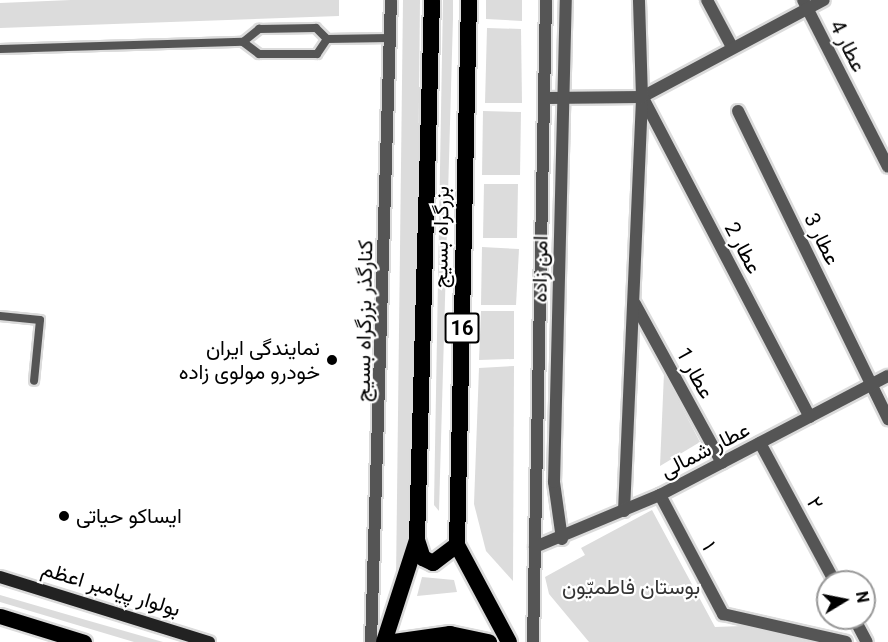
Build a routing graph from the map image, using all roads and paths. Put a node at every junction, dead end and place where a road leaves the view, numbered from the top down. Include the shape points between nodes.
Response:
1 (391, 0) edge
2 (432, 0) edge
3 (469, 0) edge
4 (546, 0) edge
5 (566, 0) edge
6 (639, 0) edge
7 (707, 0) edge
8 (824, 0) edge
9 (805, 4) edge
10 (390, 38) junction
11 (327, 39) junction
12 (243, 42) junction
13 (732, 47) junction
14 (0, 49) edge
15 (642, 97) junction
16 (547, 98) junction
17 (564, 98) junction
18 (738, 111) dead end
19 (888, 166) edge
20 (634, 302) junction
21 (0, 316) edge
22 (888, 376) edge
23 (34, 381) dead end
24 (871, 385) junction
25 (810, 417) junction
26 (888, 419) edge
27 (760, 443) junction
28 (722, 463) junction
29 (660, 495) junction
30 (624, 511) junction
31 (562, 538) junction
32 (417, 540) junction
33 (457, 546) junction
34 (535, 547) junction
35 (829, 570) edge
36 (0, 577) edge
37 (0, 616) edge
38 (84, 642) edge
39 (209, 642) edge
40 (371, 642) edge
41 (384, 642) edge
42 (394, 642) edge
43 (489, 642) edge
44 (509, 642) edge
45 (533, 642) edge
46 (846, 642) edge

1 - 10 street, کنارگذر بزرگراه بسیج
2 - 32 highway, بزرگراه بسیج / 16
3 - 33 highway, بزرگراه بسیج / 16
4 - 16 street
5 - 17 street, امن زاده
6 - 15 street
7 - 13 street
8 - 9 street
9 - 13 street
9 - 19 street, عطار 4
10 - 11 lane
10 - 40 street, کنارگذر بزرگراه بسیج
11 - 12 lane via 316,28 259,29
11 - 12 lane via 317,54 259,54
12 - 14 lane
13 - 15 street
15 - 17 street
15 - 20 street
15 - 25 street, عطار 2
16 - 17 street
16 - 34 street
17 - 31 street, امن زاده via 555,482
18 - 24 street, عطار 3
20 - 28 street, عطار 1
20 - 30 street
21 - 23 lane via 40,320
22 - 24 street, عطار شمالی
24 - 25 street, عطار شمالی
24 - 26 street, عطار 3
25 - 27 street, عطار شمالی
27 - 28 street, عطار شمالی
27 - 35 street, ۲
28 - 29 street, عطار شمالی
29 - 30 street, عطار شمالی
29 - 46 street, ۱ via 723,614
30 - 31 street, عطار شمالی
31 - 34 street, عطار شمالی
32 - 33 highway via 423,558 434,563
32 - 41 highway, بزرگراه بسیج / 16
33 - 44 highway, بزرگراه بسیج / 16
34 - 45 street
36 - 39 main road, بولوار پیامبر اعظم
37 - 38 main road
42 - 43 highway via 450,634

